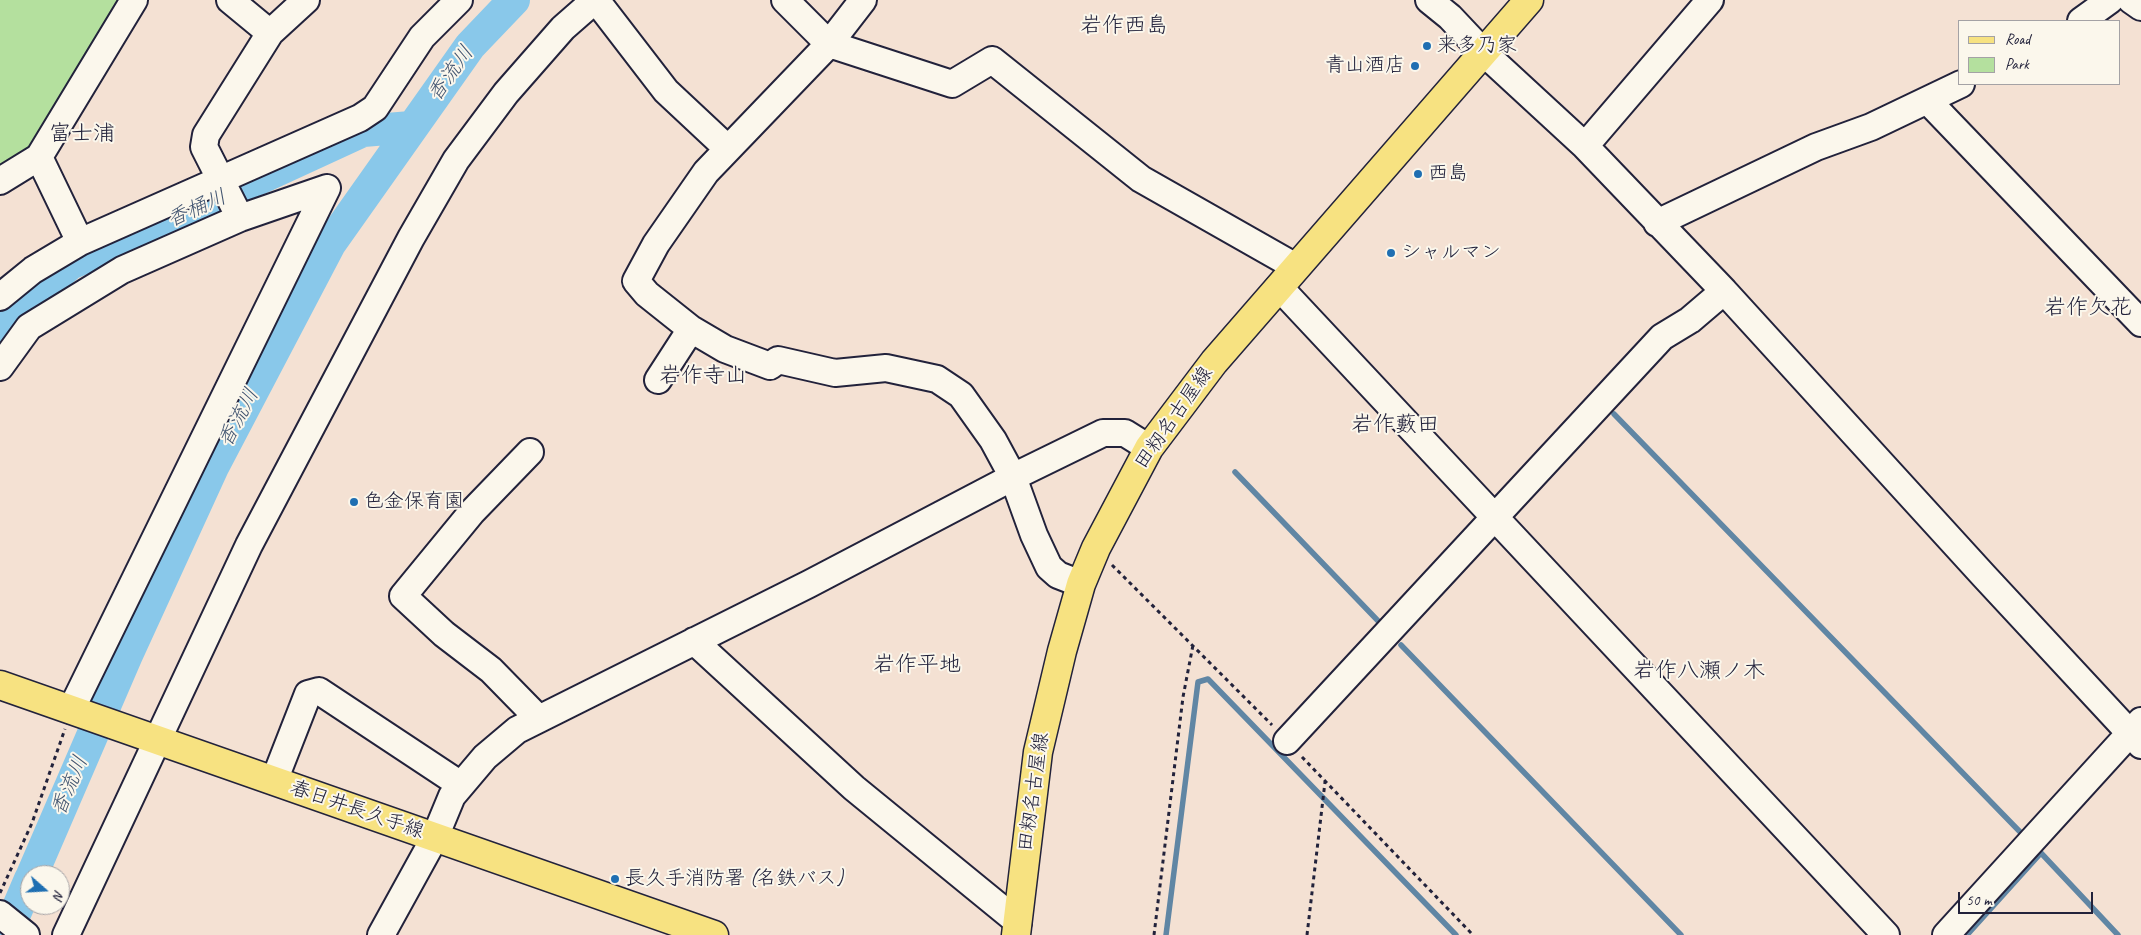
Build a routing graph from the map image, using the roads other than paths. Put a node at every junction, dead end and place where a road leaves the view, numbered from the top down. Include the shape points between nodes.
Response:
1 (134, 0) edge
2 (230, 0) edge
3 (306, 0) edge
4 (459, 0) edge
5 (595, 0) edge
6 (786, 0) edge
7 (863, 0) edge
8 (1428, 0) edge
9 (1529, 0) edge
10 (1710, 0) edge
11 (2110, 0) edge
12 (2131, 0) edge
13 (2141, 7) edge
14 (2082, 20) edge
15 (270, 33) junction
16 (829, 44) junction
17 (1483, 52) junction
18 (1959, 85) edge
19 (1928, 101) junction
20 (1585, 146) junction
21 (728, 149) junction
22 (39, 157) junction
23 (0, 181) edge
24 (221, 181) junction
25 (238, 215) junction
26 (1657, 223) junction
27 (80, 242) junction
28 (1288, 277) junction
29 (1724, 291) junction
30 (0, 297) edge
31 (2141, 323) edge
32 (691, 329) junction
33 (0, 367) edge
34 (658, 380) dead end
35 (1148, 448) junction
36 (530, 452) dead end
37 (1013, 477) junction
38 (1496, 515) junction
39 (1081, 584) junction
40 (694, 641) junction
41 (0, 685) edge
42 (77, 712) junction
43 (538, 718) junction
44 (2137, 733) edge
45 (153, 738) junction
46 (1287, 741) road end
47 (274, 781) junction
48 (461, 785) junction
49 (435, 837) junction
50 (1, 907) edge
51 (1017, 928) edge
52 (26, 935) edge
53 (66, 935) edge
54 (380, 935) edge
55 (714, 935) edge
56 (1886, 935) edge
57 (1946, 935) edge

1 - 22 street
2 - 15 street
3 - 15 street
4 - 24 street via 422,36 375,108 360,118
5 - 21 street via 666,91
5 - 45 street via 563,28 506,93 456,160 411,238 249,545
6 - 16 street
7 - 16 street
8 - 17 street via 1450,17
9 - 17 main road, 田籾名古屋線
10 - 20 street
11 - 14 street
12 - 13 street
15 - 24 street via 206,135 204,147
16 - 21 street
16 - 28 street via 952,84 992,60 1141,178
17 - 20 street
17 - 28 main road, 田籾名古屋線
18 - 19 street
19 - 26 street via 1871,128 1816,147
19 - 31 street
20 - 26 street
21 - 32 street via 706,172 656,244 636,281 647,294
22 - 23 street
22 - 27 street
24 - 25 street
24 - 27 street
25 - 33 street via 122,270 29,327
25 - 42 street via 327,188
26 - 29 street
27 - 30 street via 33,270
28 - 35 main road, 田籾名古屋線 via 1214,362
28 - 38 street
29 - 38 street via 1690,320 1662,337
29 - 44 street
32 - 34 street
32 - 37 street via 725,349 770,366 778,360 835,373 886,368 937,379 961,395 993,440
35 - 37 street via 1126,433 1110,432
35 - 39 main road, 田籾名古屋線
36 - 43 street via 472,512 403,596 444,634 491,670
37 - 39 street via 1049,567 1058,575
37 - 40 street
38 - 46 street
38 - 56 street via 1612,644
39 - 51 main road, 田籾名古屋線 via 1048,701 1038,752
40 - 43 street
40 - 51 street via 854,788
41 - 42 main road, 春日井長久手線
42 - 45 main road, 春日井長久手線
43 - 48 street via 517,730 485,757
44 - 57 street
45 - 47 main road, 春日井長久手線
45 - 53 street
47 - 48 street via 308,694 319,691
47 - 49 main road, 春日井長久手線
48 - 49 street via 452,796
49 - 54 street
49 - 55 main road, 春日井長久手線
50 - 52 street

